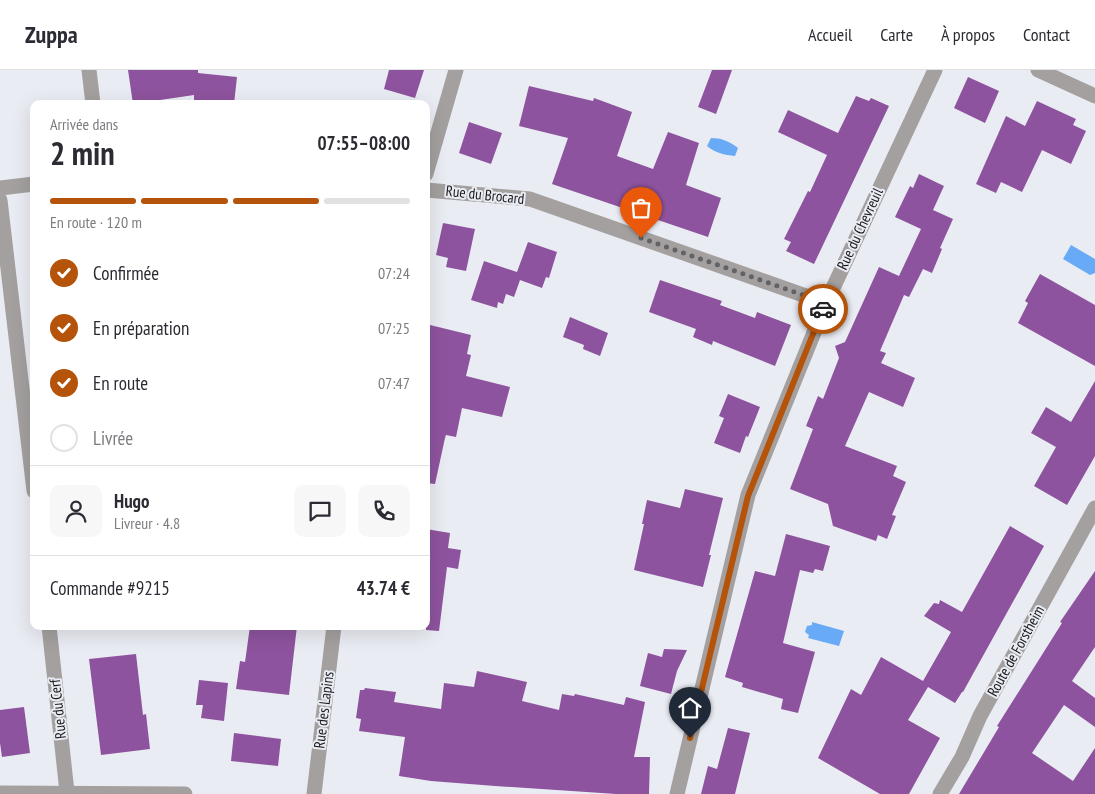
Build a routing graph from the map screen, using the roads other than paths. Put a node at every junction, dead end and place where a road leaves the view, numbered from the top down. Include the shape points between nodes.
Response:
1 (89, 70) edge
2 (456, 70) edge
3 (935, 70) edge
4 (1038, 70) edge
5 (1095, 96) edge
6 (93, 100) edge
7 (430, 160) edge
8 (30, 184) edge
9 (0, 188) edge
10 (430, 190) edge
11 (0, 200) edge
12 (826, 303) junction
13 (30, 422) edge
14 (1095, 508) edge
15 (49, 630) edge
16 (334, 630) edge
17 (68, 792) junction
18 (0, 793) edge
19 (185, 794) edge
20 (314, 794) edge
21 (677, 794) edge
22 (940, 794) edge

1 - 6 street
2 - 7 street
3 - 12 street, Rue du Chevreuil
4 - 5 street
8 - 9 street
10 - 12 street, Rue du Brocard via 530,199
11 - 13 street
12 - 21 street, Rue du Chevreuil via 748,496
14 - 22 street, Route de Forstheim
15 - 17 street, Rue du Cerf
16 - 20 street, Rue des Lapins
17 - 18 street
17 - 19 street

